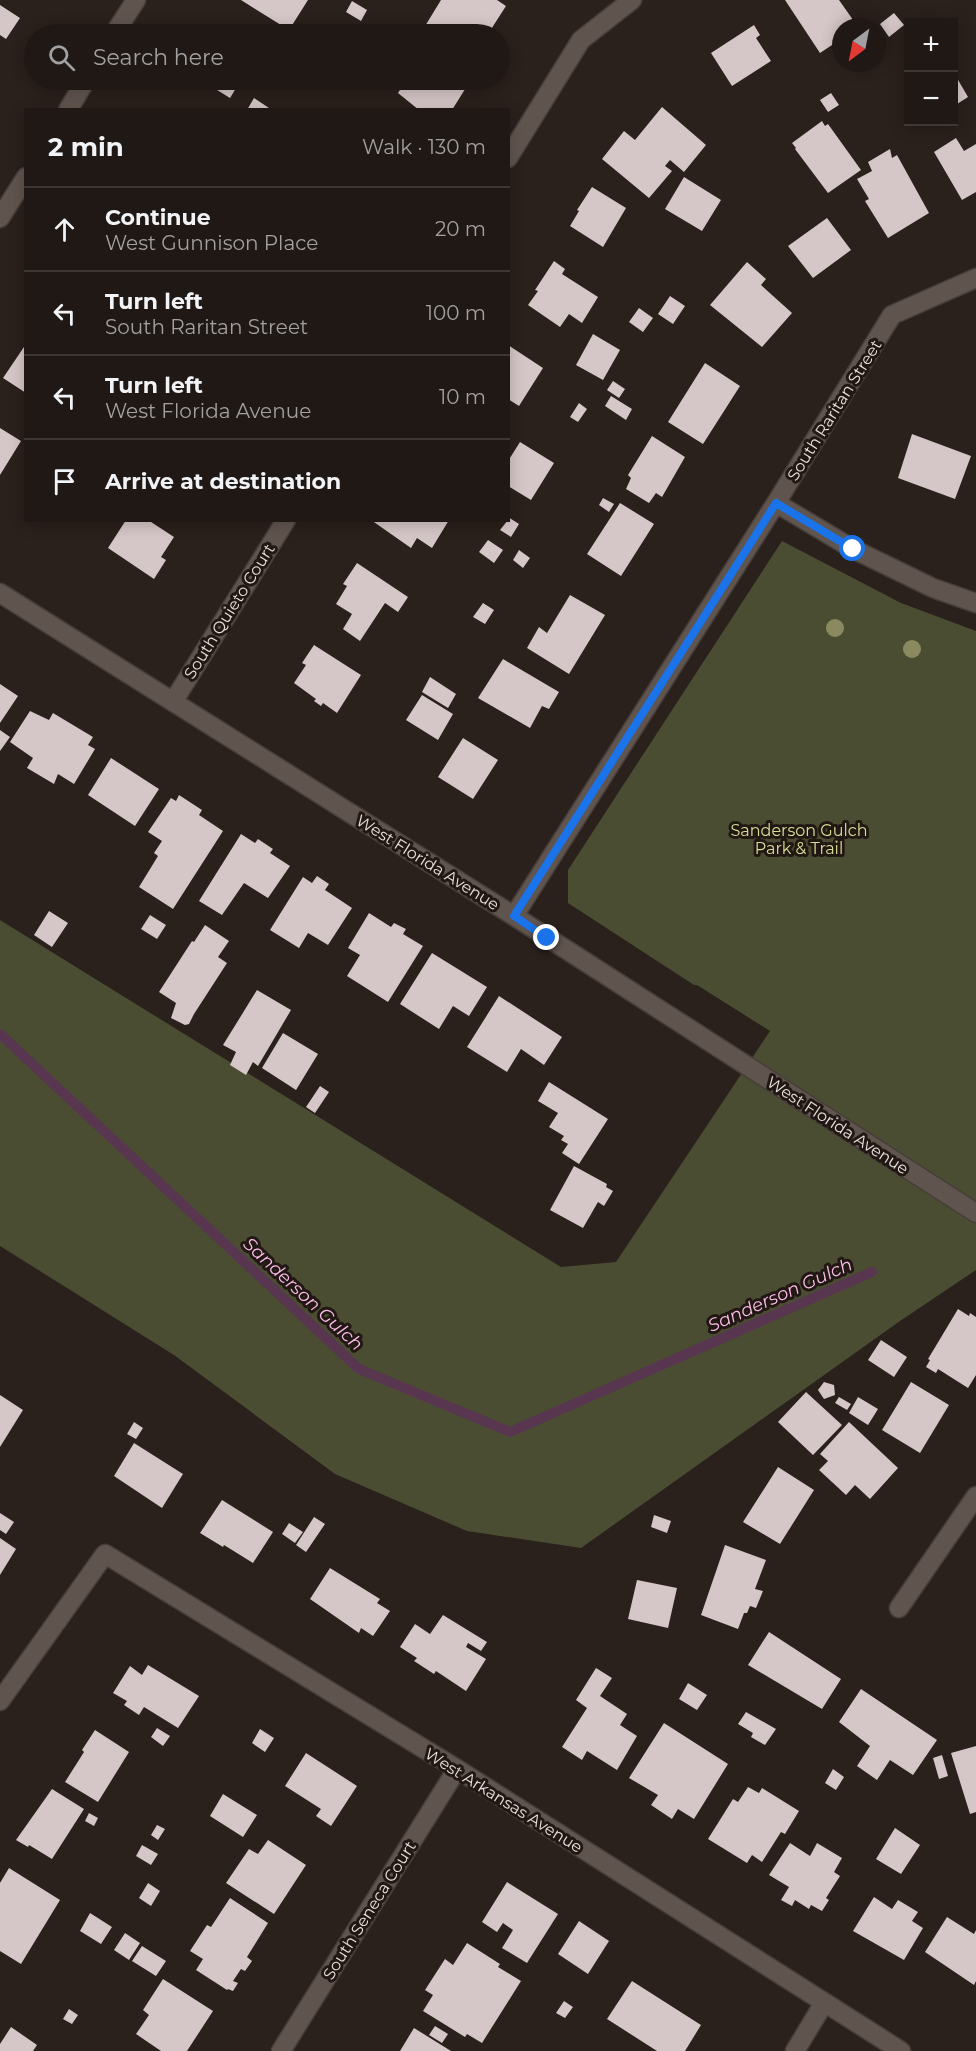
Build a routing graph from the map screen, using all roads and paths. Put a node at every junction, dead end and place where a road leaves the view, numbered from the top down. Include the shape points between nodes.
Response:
1 (136, 0) edge
2 (632, 0) edge
3 (120, 24) edge
4 (80, 90) edge
5 (69, 108) edge
6 (510, 155) edge
7 (24, 180) edge
8 (0, 218) edge
9 (976, 278) edge
10 (776, 503) junction
11 (285, 522) edge
12 (0, 593) edge
13 (976, 603) edge
14 (173, 702) junction
15 (514, 916) junction
16 (976, 1213) edge
17 (976, 1496) edge
18 (899, 1608) dead end
19 (0, 1701) edge
20 (457, 1769) junction
21 (824, 2003) junction
22 (280, 2051) edge
23 (795, 2051) edge
24 (901, 2051) edge

1 - 3 street
2 - 6 street via 581,39
4 - 5 street
7 - 8 street
9 - 10 street, South Raritan Street via 892,315
10 - 13 street via 853,549 933,588
10 - 15 street, South Raritan Street
11 - 14 street, South Quieto Court
12 - 14 street, West Florida Avenue
14 - 15 street, West Florida Avenue
15 - 16 street, West Florida Avenue
17 - 18 street
19 - 20 street, West Arkansas Avenue via 105,1554
20 - 21 street, West Arkansas Avenue
20 - 22 street, South Seneca Court
21 - 23 street
21 - 24 street, West Arkansas Avenue

